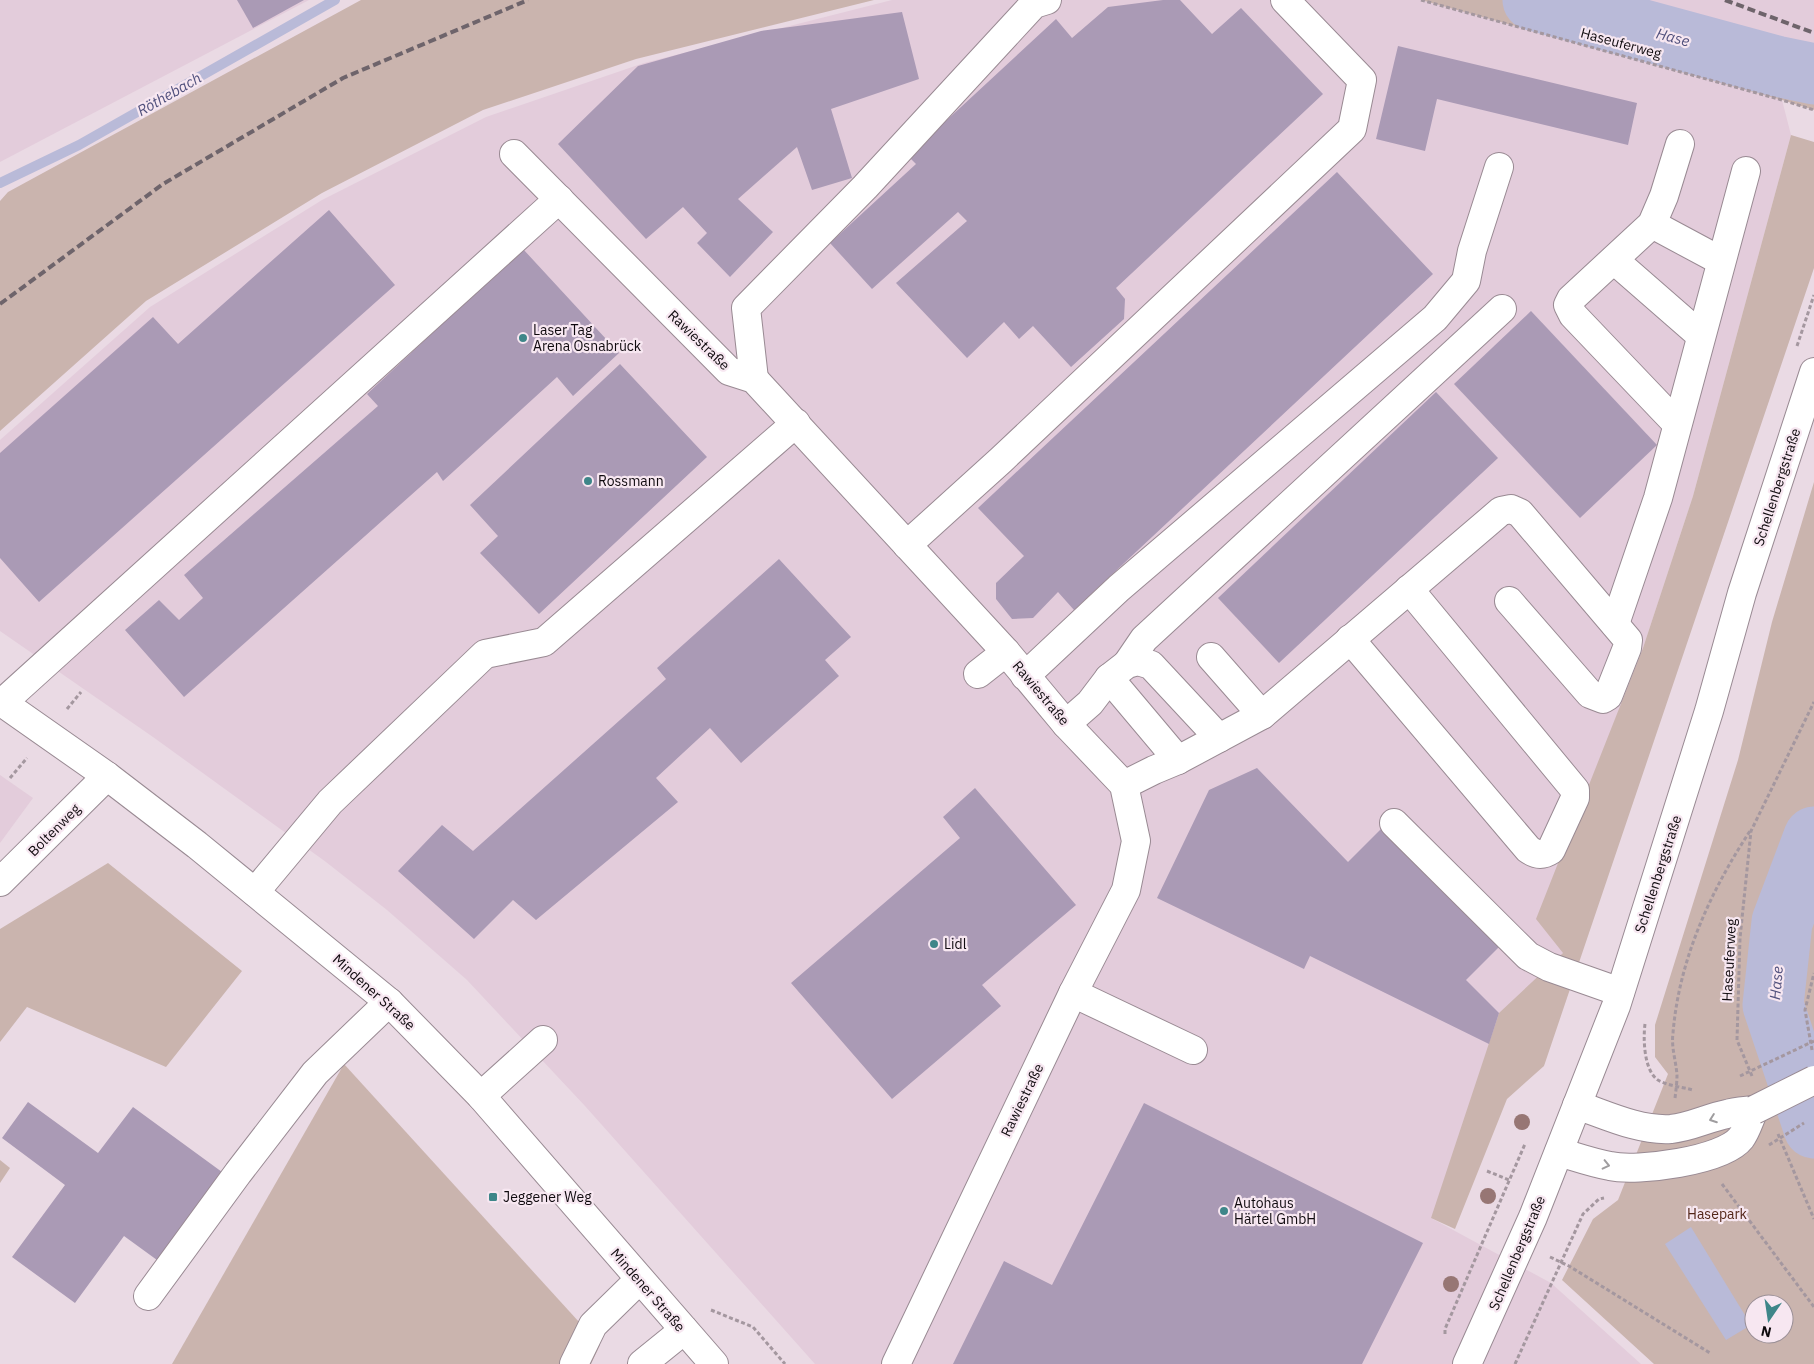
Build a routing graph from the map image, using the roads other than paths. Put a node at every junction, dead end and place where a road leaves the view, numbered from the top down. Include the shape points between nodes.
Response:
1 (1047, 0) edge
2 (1285, 0) edge
3 (1680, 144) dead end
4 (514, 154) dead end
5 (1499, 167) dead end
6 (1746, 172) dead end
7 (559, 199) junction
8 (1652, 224) junction
9 (1614, 260) junction
10 (1721, 261) junction
11 (1502, 309) dead end
12 (1700, 335) junction
13 (1814, 372) edge
14 (754, 379) junction
15 (796, 423) junction
16 (1677, 424) junction
17 (907, 545) junction
18 (1409, 589) junction
19 (1509, 601) dead end
20 (1614, 624) junction
21 (1350, 639) junction
22 (1006, 652) junction
23 (1211, 657) dead end
24 (1118, 671) junction
25 (978, 674) dead end
26 (1025, 676) junction
27 (1, 702) edge
28 (1262, 715) junction
29 (1066, 724) junction
30 (1219, 738) junction
31 (1178, 760) junction
32 (107, 776) junction
33 (1124, 785) junction
34 (1394, 823) dead end
35 (0, 882) edge
36 (255, 892) junction
37 (1620, 992) junction
38 (1073, 993) junction
39 (389, 1002) junction
40 (543, 1040) dead end
41 (1193, 1050) dead end
42 (1814, 1080) edge
43 (481, 1096) junction
44 (1577, 1105) junction
45 (1754, 1110) junction
46 (1559, 1152) junction
47 (639, 1280) junction
48 (148, 1296) dead end
49 (684, 1330) junction
50 (574, 1364) edge
51 (642, 1364) edge
52 (714, 1364) edge
53 (896, 1364) edge
54 (1467, 1364) edge

1 - 14 street via 1034,4 865,187 746,308
2 - 17 street via 1362,80 1352,129
3 - 8 street
4 - 7 street, Rawiestraße
5 - 26 street via 1472,251 1466,281 1435,318 1119,588
6 - 10 street
7 - 14 street, Rawiestraße via 729,372
7 - 27 street
8 - 9 street
8 - 10 street
9 - 12 street
9 - 16 street via 1571,299 1570,311
10 - 12 street
11 - 24 street via 1144,639
12 - 16 street
13 - 37 street, Schellenbergstraße via 1742,593 1709,711
14 - 15 street, Rawiestraße
15 - 17 street, Rawiestraße
15 - 36 street via 544,642 485,654 330,802
16 - 20 street via 1658,498
17 - 22 street, Rawiestraße
18 - 20 street via 1502,511 1511,509 1520,514
18 - 21 street
18 - 21 street via 1575,790 1575,798 1551,850 1535,854 1528,849
19 - 20 street via 1590,694 1603,700 1608,696 1629,643
21 - 28 street
22 - 25 street
22 - 26 street, Rawiestraße
23 - 28 street
24 - 29 street
24 - 30 street via 1138,661 1151,665
24 - 31 street
26 - 29 street, Rawiestraße
27 - 32 street, Mindener Straße
28 - 30 street
29 - 33 street, Rawiestraße
30 - 31 street
31 - 33 street
32 - 35 street, Boltenweg
32 - 36 street, Mindener Straße
33 - 38 street, Rawiestraße via 1136,841 1126,890
34 - 37 street via 1528,956 1549,967
36 - 39 street, Mindener Straße
37 - 44 street, Schellenbergstraße
38 - 41 street
38 - 53 street, Rawiestraße
39 - 43 street, Mindener Straße
39 - 48 street via 316,1073
40 - 43 street
42 - 45 street, bridge
43 - 47 street, Mindener Straße
45 -> 44 street via 1726,1114 1700,1124 1657,1129
44 - 46 street, Schellenbergstraße
46 -> 45 street via 1612,1167 1662,1166 1697,1159 1722,1150 1741,1138
46 - 54 street, Schellenbergstraße
47 - 49 street, Mindener Straße
47 - 50 street via 593,1324
49 - 51 street
49 - 52 street, Mindener Straße

